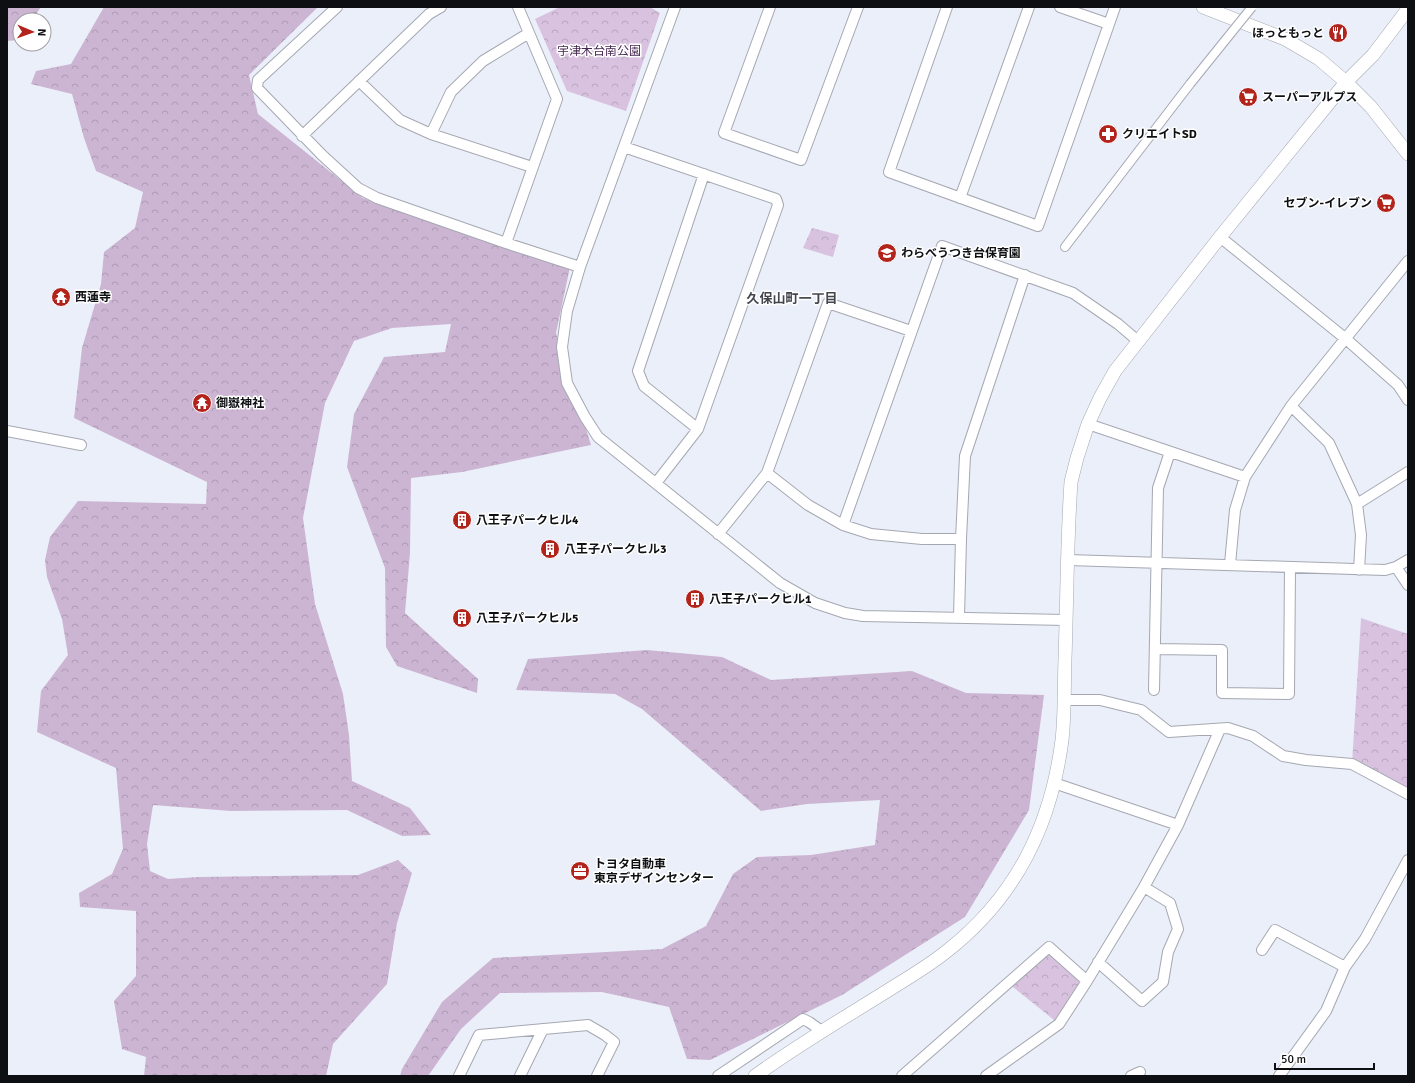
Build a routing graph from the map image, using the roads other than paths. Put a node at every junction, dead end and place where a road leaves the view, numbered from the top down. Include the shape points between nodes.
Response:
1 (337, 7) edge
2 (441, 7) edge
3 (518, 7) edge
4 (675, 7) edge
5 (770, 7) edge
6 (858, 7) edge
7 (947, 7) edge
8 (1029, 7) edge
9 (1060, 7) edge
10 (1115, 7) edge
11 (1203, 7) edge
12 (1252, 7) edge
13 (1408, 9) edge
14 (1109, 24) junction
15 (529, 34) junction
16 (359, 81) junction
17 (1346, 82) junction
18 (431, 134) junction
19 (302, 136) junction
20 (624, 147) junction
21 (1408, 154) edge
22 (532, 167) junction
23 (704, 174) junction
24 (960, 198) junction
25 (1220, 237) junction
26 (506, 243) junction
27 (1065, 247) dead end
28 (1408, 261) edge
29 (580, 267) junction
30 (1025, 276) junction
31 (911, 331) junction
32 (1346, 339) junction
33 (1138, 341) junction
34 (1408, 400) edge
35 (1291, 406) junction
36 (1088, 424) junction
37 (698, 429) junction
38 (7, 431) edge
39 (81, 445) dead end
40 (1170, 452) junction
41 (1408, 472) edge
42 (767, 474) junction
43 (1245, 477) junction
44 (656, 483) junction
45 (1357, 504) junction
46 (843, 525) junction
47 (718, 534) junction
48 (961, 540) junction
49 (1068, 560) junction
50 (1408, 560) edge
51 (1156, 563) junction
52 (1230, 564) junction
53 (1290, 567) junction
54 (1396, 567) junction
55 (1359, 570) junction
56 (1408, 585) edge
57 (959, 617) junction
58 (1066, 620) junction
59 (1155, 649) junction
60 (1154, 690) dead end
61 (1064, 700) junction
62 (1220, 729) junction
63 (1054, 783) junction
64 (1408, 794) edge
65 (1178, 825) junction
66 (1408, 860) edge
67 (1144, 886) junction
68 (1262, 950) dead end
69 (1098, 962) junction
70 (1345, 967) junction
71 (1087, 980) junction
72 (543, 1029) junction
73 (823, 1032) junction
74 (459, 1076) edge
75 (520, 1076) edge
76 (597, 1076) edge
77 (718, 1076) edge
78 (756, 1076) edge
79 (902, 1076) edge
80 (986, 1076) edge
81 (1279, 1076) edge

1 - 19 street via 258,80 257,88
2 - 16 street via 429,14
3 - 15 street
4 - 20 street
5 - 6 street via 724,133 801,160
7 - 24 street via 889,172
8 - 24 street
9 - 14 street
10 - 14 street
11 - 17 street via 1284,39 1319,59
12 - 27 street, bridge
13 - 17 street via 1373,55
14 - 24 street via 1038,226
15 - 18 street via 483,61 451,92
15 - 22 street via 557,98
16 - 18 street via 400,120
16 - 19 street
17 - 21 street via 1371,107
17 - 25 street
18 - 22 street
19 - 26 street via 358,188 376,198
20 - 23 street
20 - 29 street
22 - 26 street
23 - 37 street via 638,371 644,386
23 - 37 street via 776,199 778,205
25 - 32 street
25 - 33 street
26 - 29 street
28 - 32 street
29 - 44 street via 567,311 562,347 567,383 598,437
30 - 31 street via 942,246
30 - 33 street via 1073,293
30 - 48 street via 965,456
31 - 42 street via 828,303
31 - 46 street
32 - 34 street via 1398,384
32 - 35 street
33 - 36 street via 1115,371
35 - 43 street
35 - 45 street via 1329,444
36 - 40 street
36 - 49 street via 1071,482
37 - 44 street
38 - 39 street
40 - 43 street
40 - 51 street via 1158,488
41 - 45 street
42 - 46 street via 808,505
42 - 47 street
43 - 52 street via 1235,510
44 - 47 street
45 - 55 street via 1361,535
46 - 48 street via 871,534
47 - 57 street via 780,583 815,603 864,616
48 - 57 street
49 - 51 street
49 - 58 street
50 - 54 street
51 - 52 street
51 - 59 street
52 - 53 street
53 - 55 street
53 - 59 street via 1289,694 1222,693 1222,650
54 - 55 street via 1385,570
54 - 56 street
57 - 58 street
58 - 61 street
59 - 60 street
61 - 62 street via 1100,700 1141,710 1169,732
61 - 63 street via 1062,739
62 - 64 street via 1228,728 1253,736 1283,756 1352,764
62 - 65 street
63 - 65 street
63 - 73 street via 1048,808 1033,846 1002,896 983,919 936,959
65 - 67 street
66 - 70 street via 1365,939
67 - 69 street
67 - 69 street via 1170,903 1178,929 1168,952 1163,982 1142,1001
68 - 70 street via 1275,930
69 - 71 street
70 - 81 street via 1326,1011
71 - 79 street via 1049,947
71 - 80 street via 1058,1024
72 - 74 street via 479,1035
72 - 75 street
72 - 76 street via 588,1025 614,1042
73 - 77 street via 803,1019
73 - 78 street

